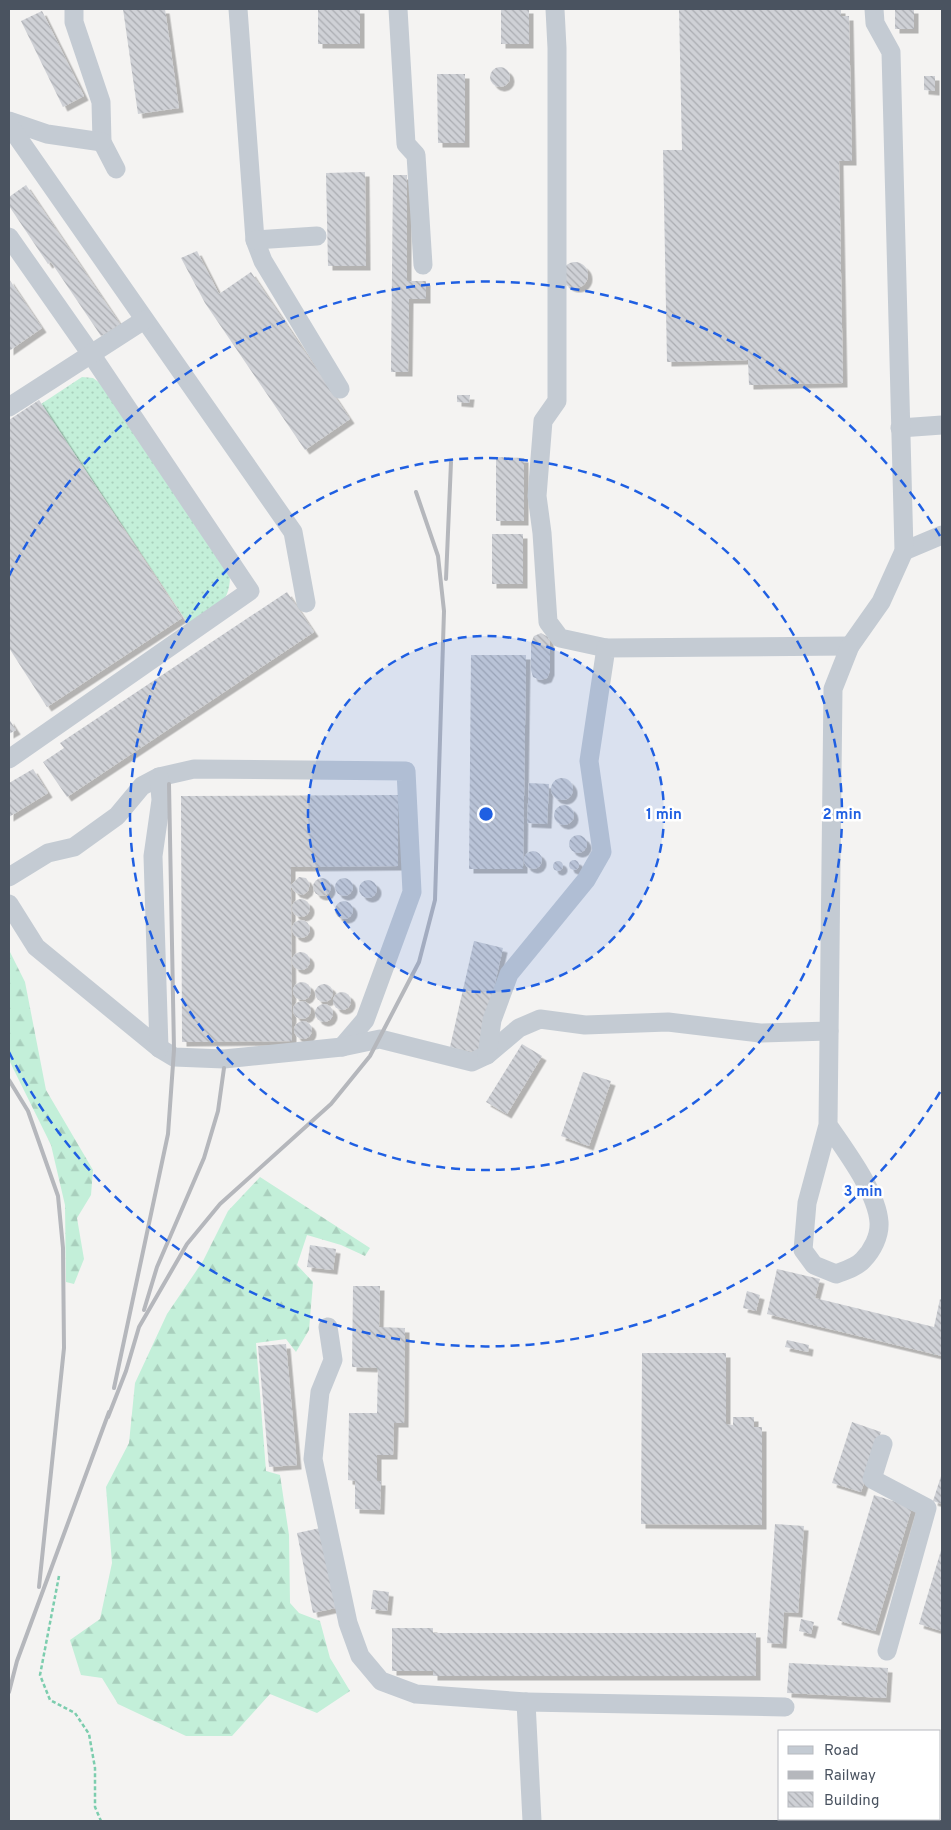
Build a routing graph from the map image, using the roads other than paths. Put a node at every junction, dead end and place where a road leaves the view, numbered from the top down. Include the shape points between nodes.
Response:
1 (74, 9) edge
2 (238, 9) edge
3 (398, 9) edge
4 (554, 9) edge
5 (874, 9) edge
6 (9, 123) edge
7 (102, 142) junction
8 (116, 169) dead end
9 (317, 236) dead end
10 (9, 237) edge
11 (256, 240) junction
12 (423, 265) dead end
13 (144, 320) junction
14 (91, 354) junction
15 (340, 389) dead end
16 (9, 407) edge
17 (942, 425) edge
18 (900, 428) junction
19 (942, 535) edge
20 (904, 551) junction
21 (306, 603) dead end
22 (850, 646) junction
23 (606, 648) junction
24 (9, 759) edge
25 (160, 777) junction
26 (9, 877) edge
27 (9, 904) edge
28 (829, 1031) junction
29 (158, 1048) junction
30 (342, 1048) junction
31 (487, 1055) junction
32 (828, 1125) junction
33 (328, 1327) dead end
34 (883, 1444) dead end
35 (935, 1510) edge
36 (887, 1651) dead end
37 (526, 1702) junction
38 (785, 1707) dead end
39 (532, 1821) edge

1 - 7 lane via 74,22 101,102
2 - 11 lane
3 - 12 lane via 406,144 416,155
4 - 23 lane via 557,48 557,401 543,421 537,496 548,622 560,638
5 - 18 lane via 875,23 891,52
6 - 7 lane via 47,134
6 - 13 lane
7 - 8 lane
9 - 11 lane
10 - 14 lane
11 - 15 lane via 262,261
13 - 14 lane
13 - 21 lane via 293,532
14 - 16 lane
14 - 24 lane via 250,591
17 - 18 lane
18 - 20 lane
19 - 20 lane
20 - 22 lane via 881,602
22 - 23 lane
22 - 28 lane via 833,689
23 - 31 lane via 589,761 602,852 586,880 509,974 492,1020
25 - 26 lane via 142,786 117,816 74,847 48,853
25 - 29 lane via 162,800 153,856
25 - 30 lane via 194,769 406,771 412,892 365,1020
27 - 29 lane via 36,947
28 - 31 lane via 760,1033 668,1022 586,1024 540,1019 519,1028
28 - 32 lane
29 - 30 lane via 174,1057 224,1059
30 - 31 lane via 380,1039 472,1062
32 - 32 lane via 854,1162 875,1205 880,1224 875,1243 862,1262 836,1274 814,1265 804,1250 807,1202
33 - 37 lane via 333,1360 320,1392 313,1459 348,1623 360,1656 381,1681 416,1694
34 - 35 lane via 872,1479
35 - 36 lane
37 - 38 lane
37 - 39 lane

